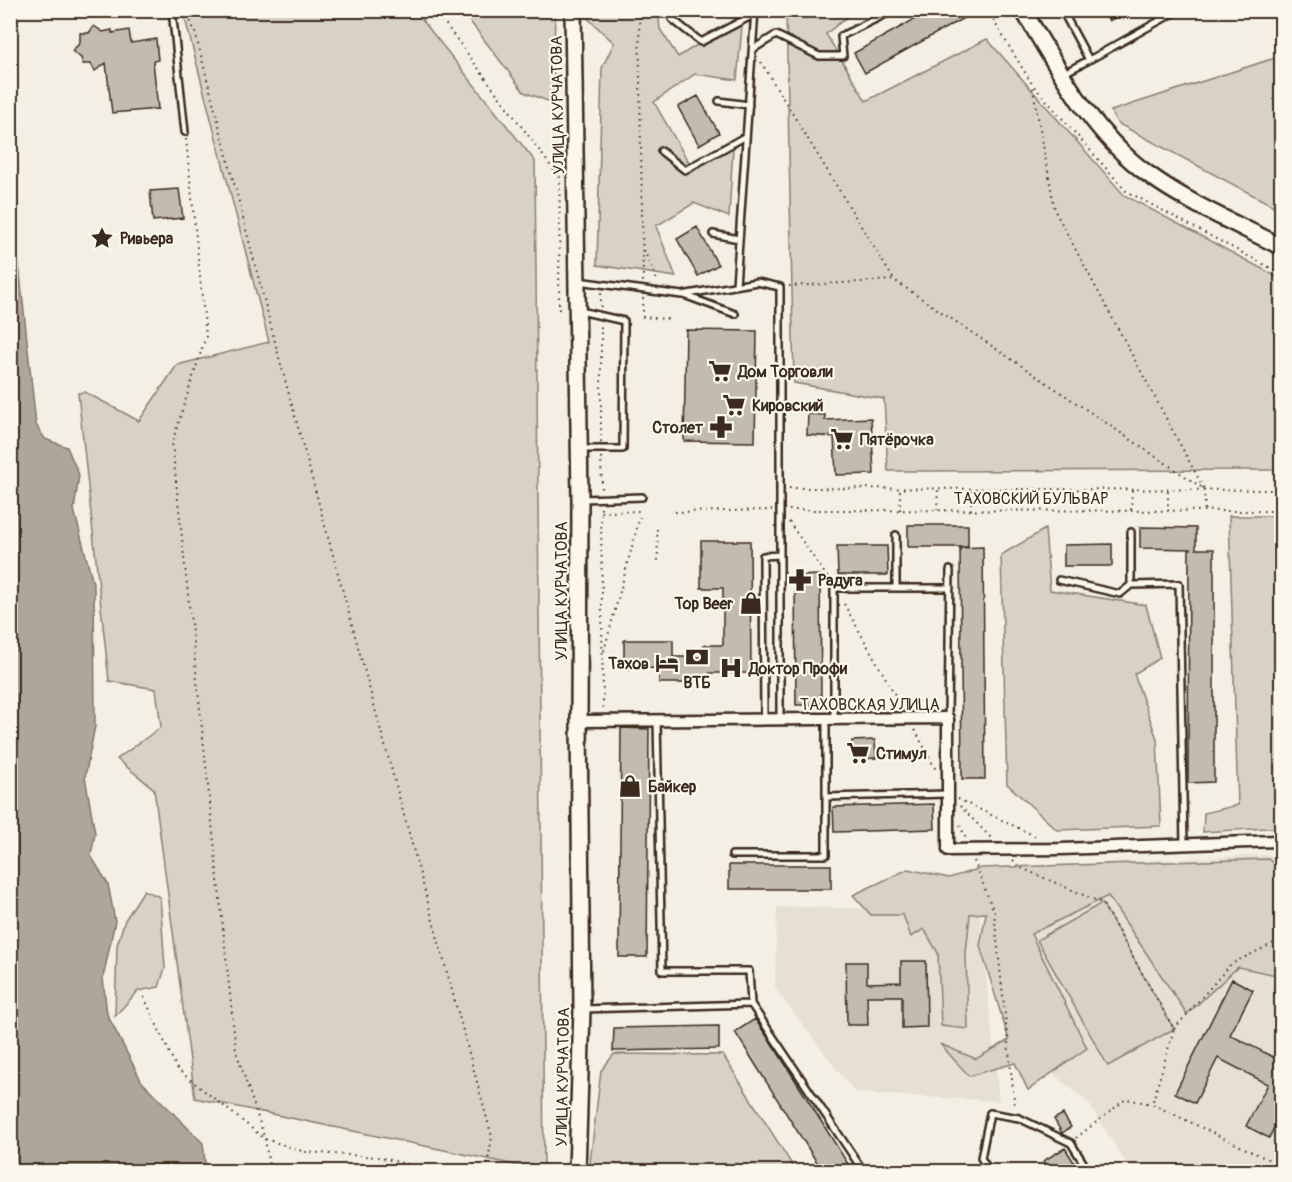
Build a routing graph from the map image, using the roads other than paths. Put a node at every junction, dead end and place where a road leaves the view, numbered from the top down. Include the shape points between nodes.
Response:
1 (172, 10) edge
2 (573, 10) edge
3 (888, 10) edge
4 (1023, 10) edge
5 (1062, 10) edge
6 (1155, 10) edge
7 (1179, 10) edge
8 (755, 12) edge
9 (672, 19) dead end
10 (1161, 20) junction
11 (753, 49) junction
12 (1089, 60) junction
13 (1062, 75) junction
14 (719, 101) dead end
15 (748, 105) junction
16 (185, 132) road end
17 (746, 136) junction
18 (661, 151) dead end
19 (713, 234) dead end
20 (739, 239) junction
21 (1281, 247) edge
22 (577, 281) junction
23 (736, 285) junction
24 (682, 295) junction
25 (577, 310) junction
26 (735, 314) dead end
27 (579, 449) junction
28 (642, 497) dead end
29 (580, 499) junction
30 (1131, 532) dead end
31 (896, 535) dead end
32 (780, 555) junction
33 (950, 570) dead end
34 (1059, 580) dead end
35 (1131, 585) junction
36 (896, 588) junction
37 (950, 588) junction
38 (948, 717) junction
39 (764, 719) junction
40 (780, 719) junction
41 (830, 719) junction
42 (657, 720) junction
43 (579, 721) junction
44 (948, 794) junction
45 (826, 797) junction
46 (1184, 844) junction
47 (1281, 846) edge
48 (732, 855) dead end
49 (751, 1004) junction
50 (582, 1009) junction
51 (577, 1172) edge
52 (864, 1172) edge
53 (990, 1172) edge
54 (1089, 1172) edge

1 - 16 lane
2 - 22 main road, УЛИЦА КУРЧАТОВА
3 - 11 lane via 841,36 843,56 819,56 776,36
4 - 13 main road
5 - 12 lane
6 - 10 lane
7 - 10 lane
8 - 9 lane via 701,42
8 - 11 lane
10 - 12 lane
11 - 15 lane
12 - 13 lane
13 - 21 main road via 1099,127 1147,174 1179,195
14 - 15 lane
15 - 17 lane
17 - 18 lane via 685,170
17 - 20 lane
19 - 20 lane
20 - 23 lane
22 - 24 lane
22 - 25 main road, УЛИЦА КУРЧАТОВА
23 - 24 lane
23 - 32 lane via 758,282 780,287
24 - 26 lane
25 - 27 main road, УЛИЦА КУРЧАТОВА
25 - 27 lane via 624,321 623,449
27 - 29 main road, УЛИЦА КУРЧАТОВА
28 - 29 lane
29 - 43 main road, УЛИЦА КУРЧАТОВА
30 - 35 lane
31 - 36 lane
32 - 39 lane via 763,556
32 - 40 lane
33 - 37 lane
34 - 35 lane via 1120,594
35 - 46 lane via 1179,584
36 - 37 lane
36 - 41 lane via 834,588
37 - 38 lane
38 - 41 street, ТАХОВСКАЯ УЛИЦА
38 - 44 street, ТАХОВСКАЯ УЛИЦА
39 - 40 street, ТАХОВСКАЯ УЛИЦА
39 - 42 street, ТАХОВСКАЯ УЛИЦА
40 - 41 street, ТАХОВСКАЯ УЛИЦА
41 - 45 lane
42 - 43 street, ТАХОВСКАЯ УЛИЦА
42 - 49 lane via 662,971 749,971
43 - 50 main road, УЛИЦА КУРЧАТОВА
44 - 45 lane
44 - 46 street, ТАХОВСКАЯ УЛИЦА via 948,850
45 - 48 lane via 826,855
46 - 47 street, ТАХОВСКАЯ УЛИЦА via 1276,842
49 - 50 lane
49 - 52 lane
50 - 51 main road, УЛИЦА КУРЧАТОВА
53 - 54 lane via 981,1158 990,1113 1019,1118 1071,1143

